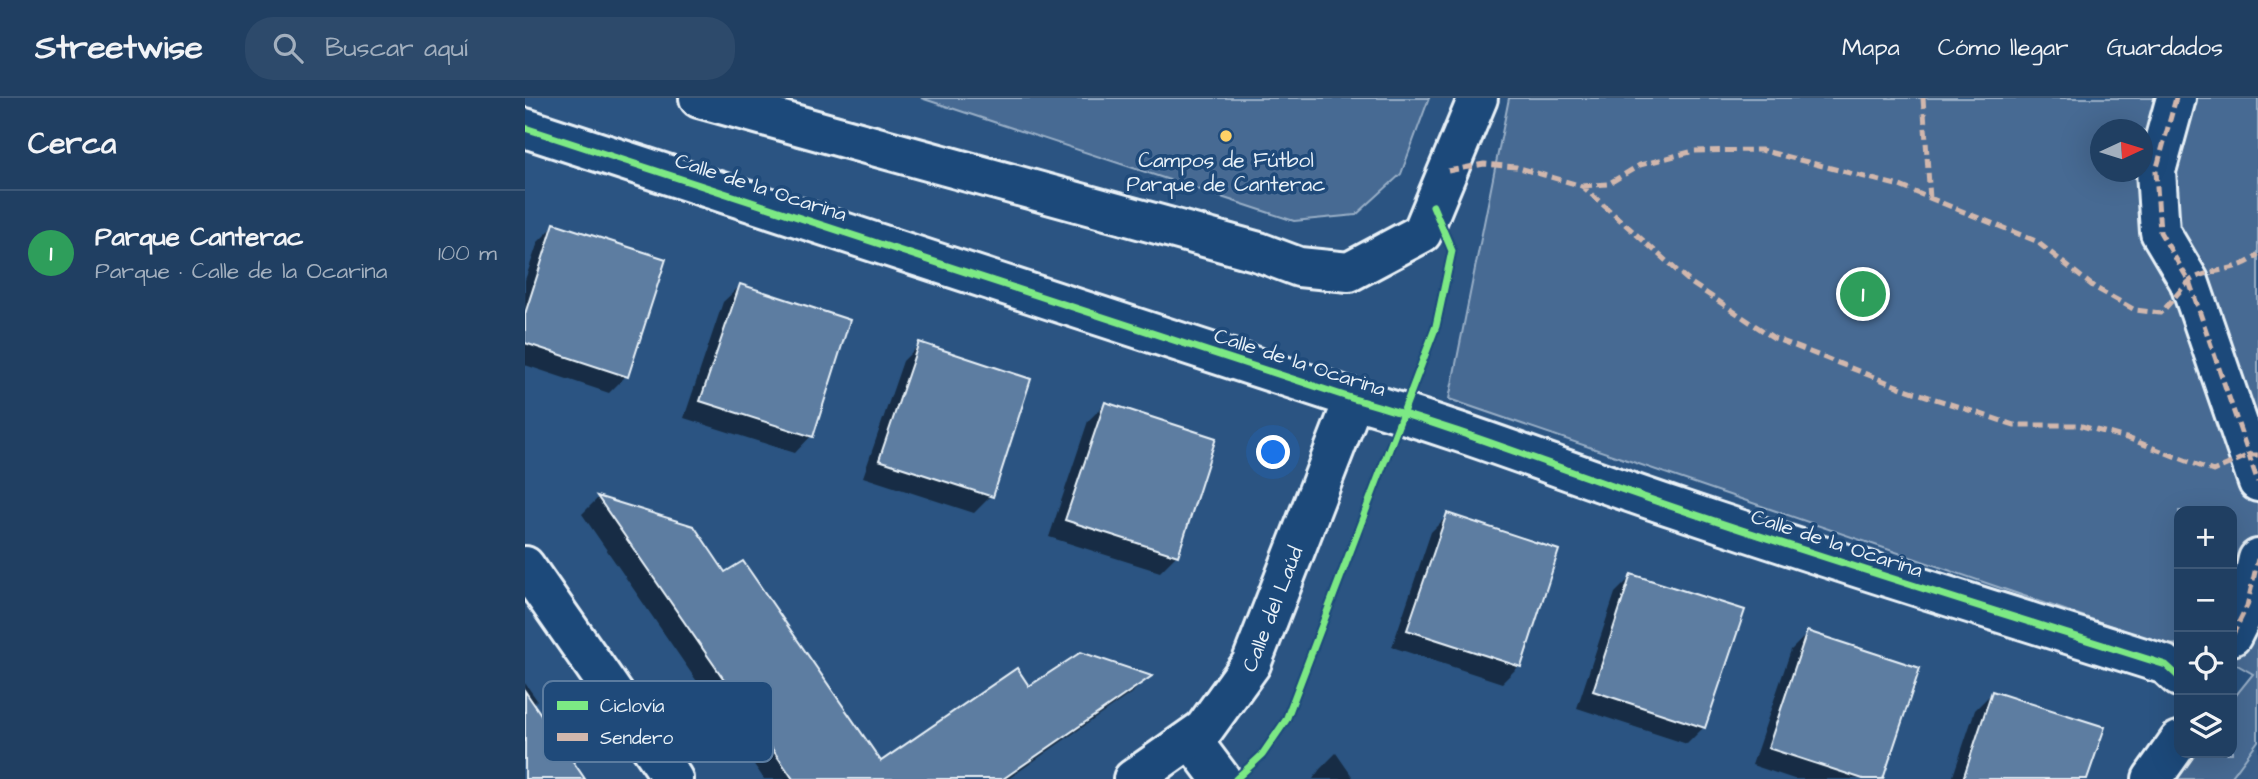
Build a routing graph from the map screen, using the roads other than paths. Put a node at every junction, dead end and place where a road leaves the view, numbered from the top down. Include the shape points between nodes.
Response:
1 (699, 98) edge
2 (1478, 98) edge
3 (2176, 98) edge
4 (525, 128) edge
5 (1354, 399) junction
6 (2258, 482) edge
7 (2258, 559) edge
8 (525, 566) edge
9 (2234, 632) edge
10 (2174, 672) edge
11 (605, 681) edge
12 (1191, 739) junction
13 (2174, 748) edge
14 (661, 762) edge
15 (673, 779) edge
16 (1133, 779) edge
17 (1221, 779) edge
18 (2152, 779) edge

1 - 2 street via 1259,252 1299,267 1349,272 1422,233
3 - 6 street via 2156,171 2160,232 2189,281
4 - 5 street, Calle de la Ocarina
5 - 10 street, Calle de la Ocarina via 1452,428 1798,549 2166,665
5 - 12 street, Calle del Laúd via 1251,664 1204,729
7 - 9 street
8 - 11 street
12 - 16 street, Calle del Laúd
12 - 17 street
13 - 18 street
14 - 15 street

